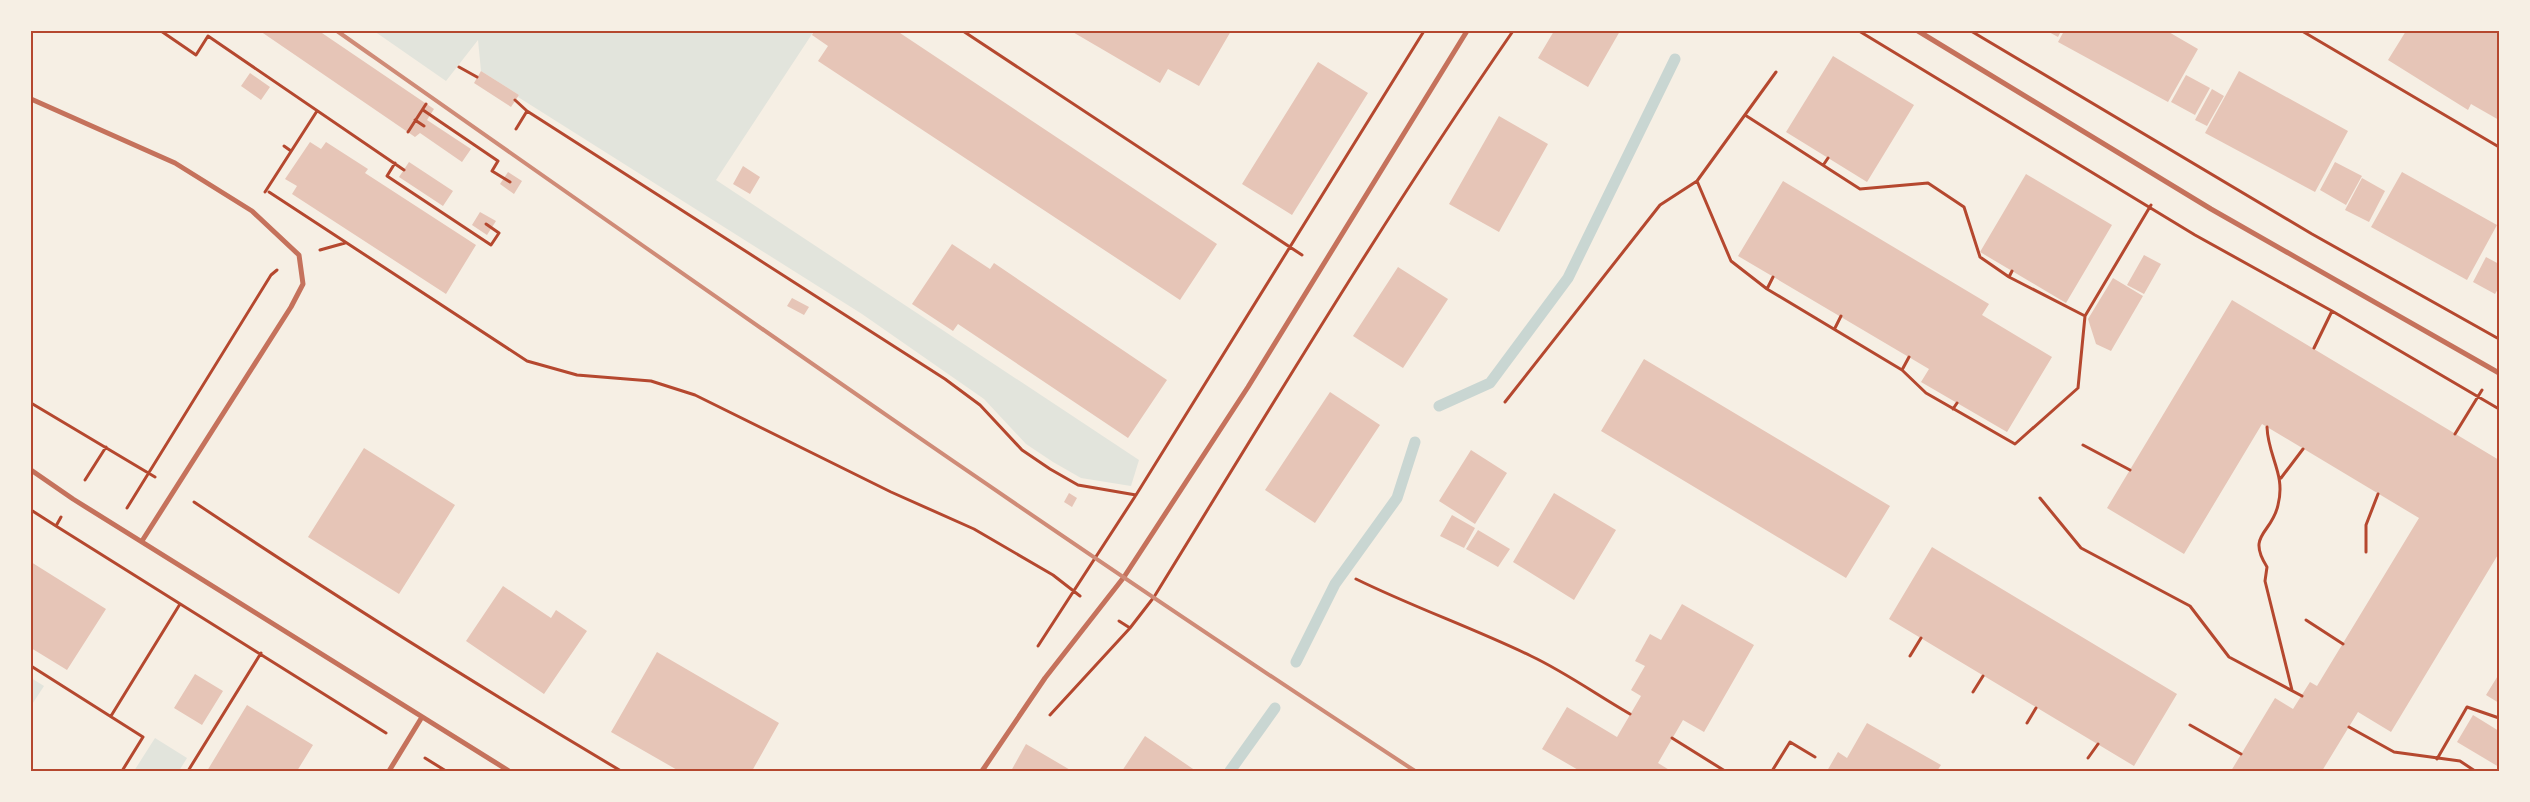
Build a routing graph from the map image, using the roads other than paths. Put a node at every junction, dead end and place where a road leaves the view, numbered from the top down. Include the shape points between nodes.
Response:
1 (1467, 31) edge
2 (1918, 31) edge
3 (31, 99) edge
4 (2499, 373) edge
5 (31, 470) edge
6 (142, 541) junction
7 (422, 717) junction
8 (389, 771) edge
9 (509, 771) edge
10 (982, 771) edge

1 - 10 street via 1322,268 1124,577 1045,678
2 - 4 street via 2210,209
3 - 6 street via 176,163 252,211 299,255 303,284 292,308
5 - 6 street
6 - 7 street
7 - 8 street
7 - 9 street

